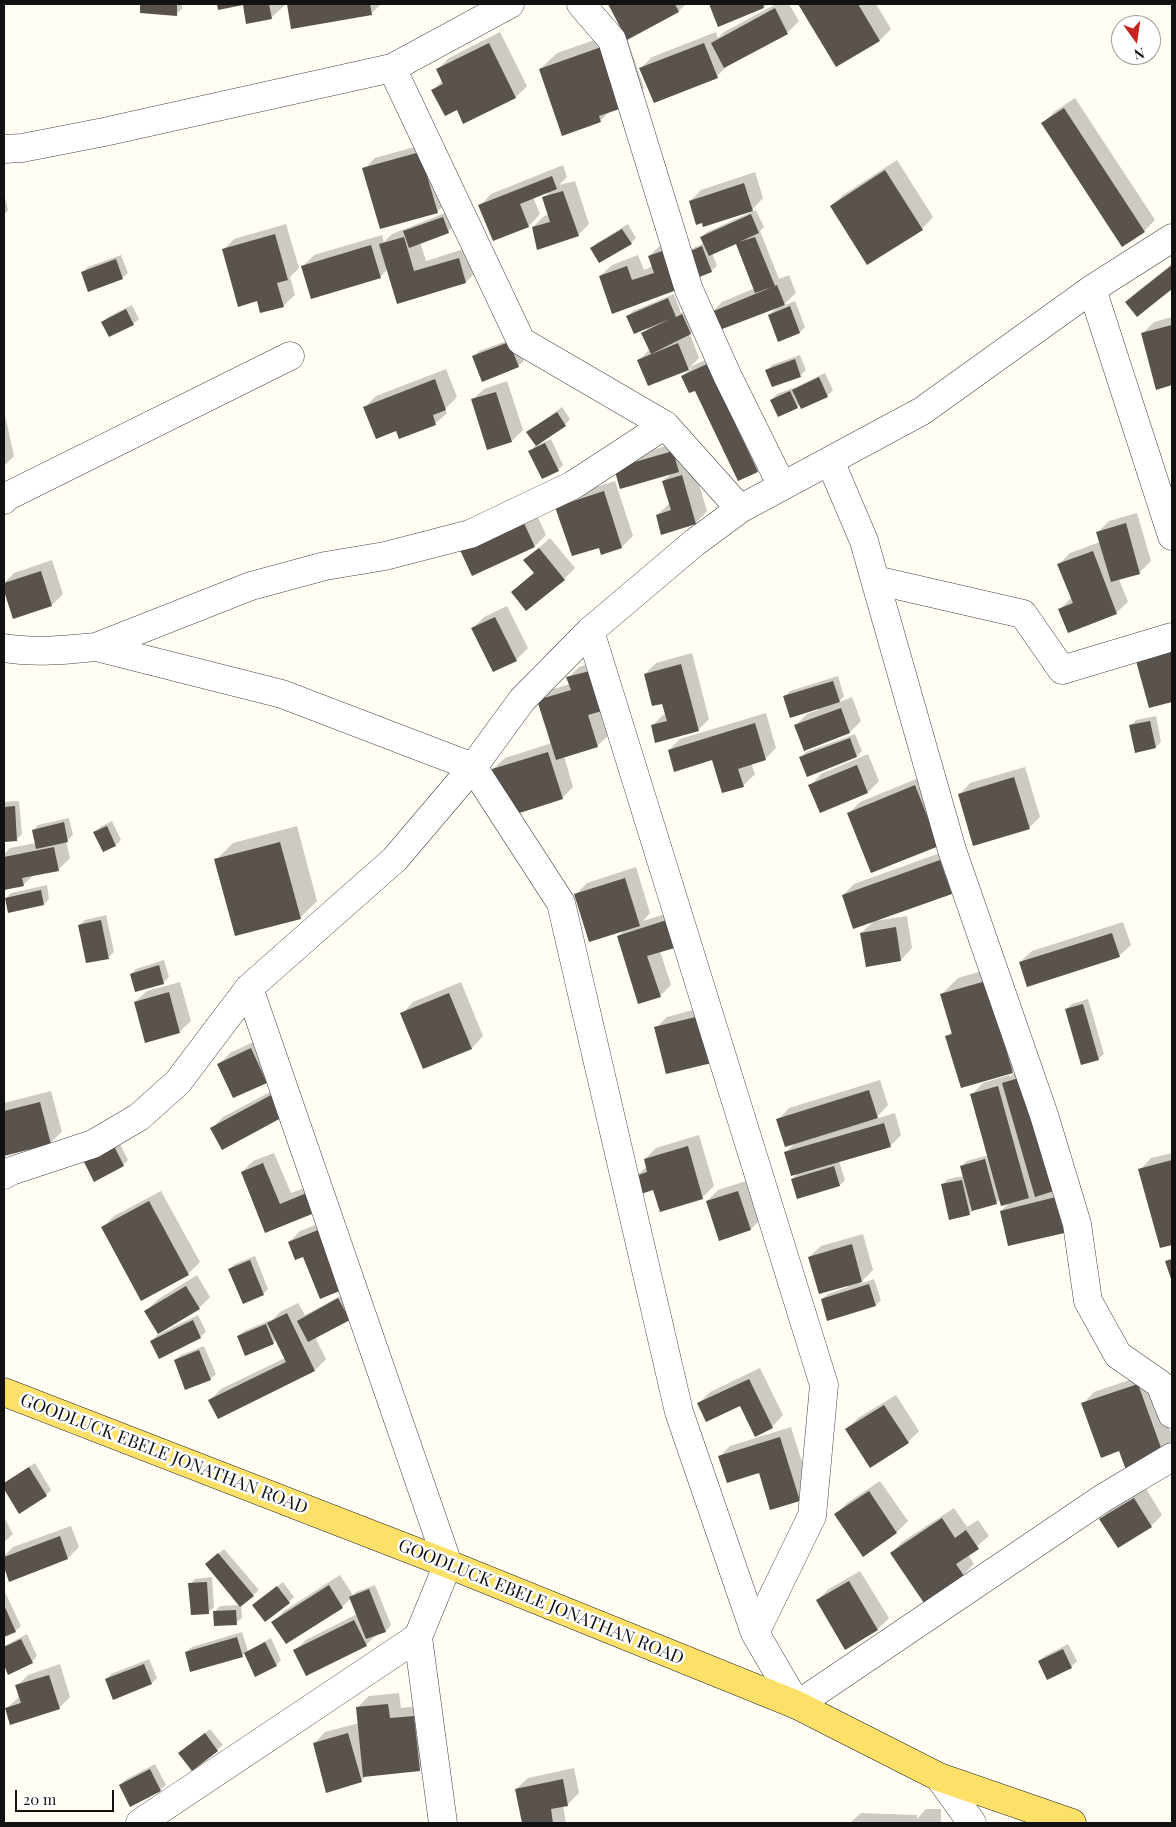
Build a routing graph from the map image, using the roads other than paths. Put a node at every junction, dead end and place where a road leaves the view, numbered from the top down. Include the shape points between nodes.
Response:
1 (510, 4) edge
2 (581, 4) edge
3 (392, 68) junction
4 (4, 149) edge
5 (1172, 238) edge
6 (1092, 289) junction
7 (290, 356) dead end
8 (665, 425) junction
9 (830, 462) junction
10 (782, 486) junction
11 (4, 500) edge
12 (740, 508) junction
13 (1172, 536) edge
14 (875, 580) junction
15 (590, 631) junction
16 (1172, 638) edge
17 (96, 647) junction
18 (4, 648) edge
19 (473, 767) junction
20 (249, 988) junction
21 (4, 1175) edge
22 (4, 1392) edge
23 (1172, 1414) edge
24 (1172, 1457) edge
25 (448, 1564) junction
26 (754, 1633) junction
27 (418, 1637) junction
28 (798, 1705) junction
29 (939, 1777) junction
30 (140, 1823) edge
31 (443, 1823) edge
32 (972, 1823) edge
33 (1072, 1823) edge

1 - 3 street
2 - 10 street via 612,40 689,290
3 - 4 street via 104,132
3 - 8 street via 521,341
5 - 6 street
6 - 9 street via 922,411
6 - 13 street
7 - 11 street
8 - 12 street
8 - 17 street via 574,486 470,534 251,586
9 - 10 street
9 - 14 street via 864,542
10 - 12 street
12 - 15 street
14 - 16 street via 1023,614 1062,670
14 - 23 street via 952,850 1044,1115 1077,1224 1088,1301 1118,1355 1160,1384
15 - 19 street via 522,700
15 - 26 street via 824,1385 812,1516
17 - 18 street via 71,650
17 - 19 street via 282,694
19 - 20 street via 395,859
19 - 26 street via 561,903 679,1412
20 - 21 street via 178,1082 139,1117 93,1144
20 - 25 street
22 - 25 main road, GOODLUCK EBELE JONATHAN ROAD
24 - 28 street via 1102,1498
25 - 27 street
25 - 28 main road, GOODLUCK EBELE JONATHAN ROAD
26 - 28 street
27 - 30 street
27 - 31 street
28 - 29 main road, GOODLUCK EBELE JONATHAN ROAD
29 - 32 street
29 - 33 main road, GOODLUCK EBELE JONATHAN ROAD

